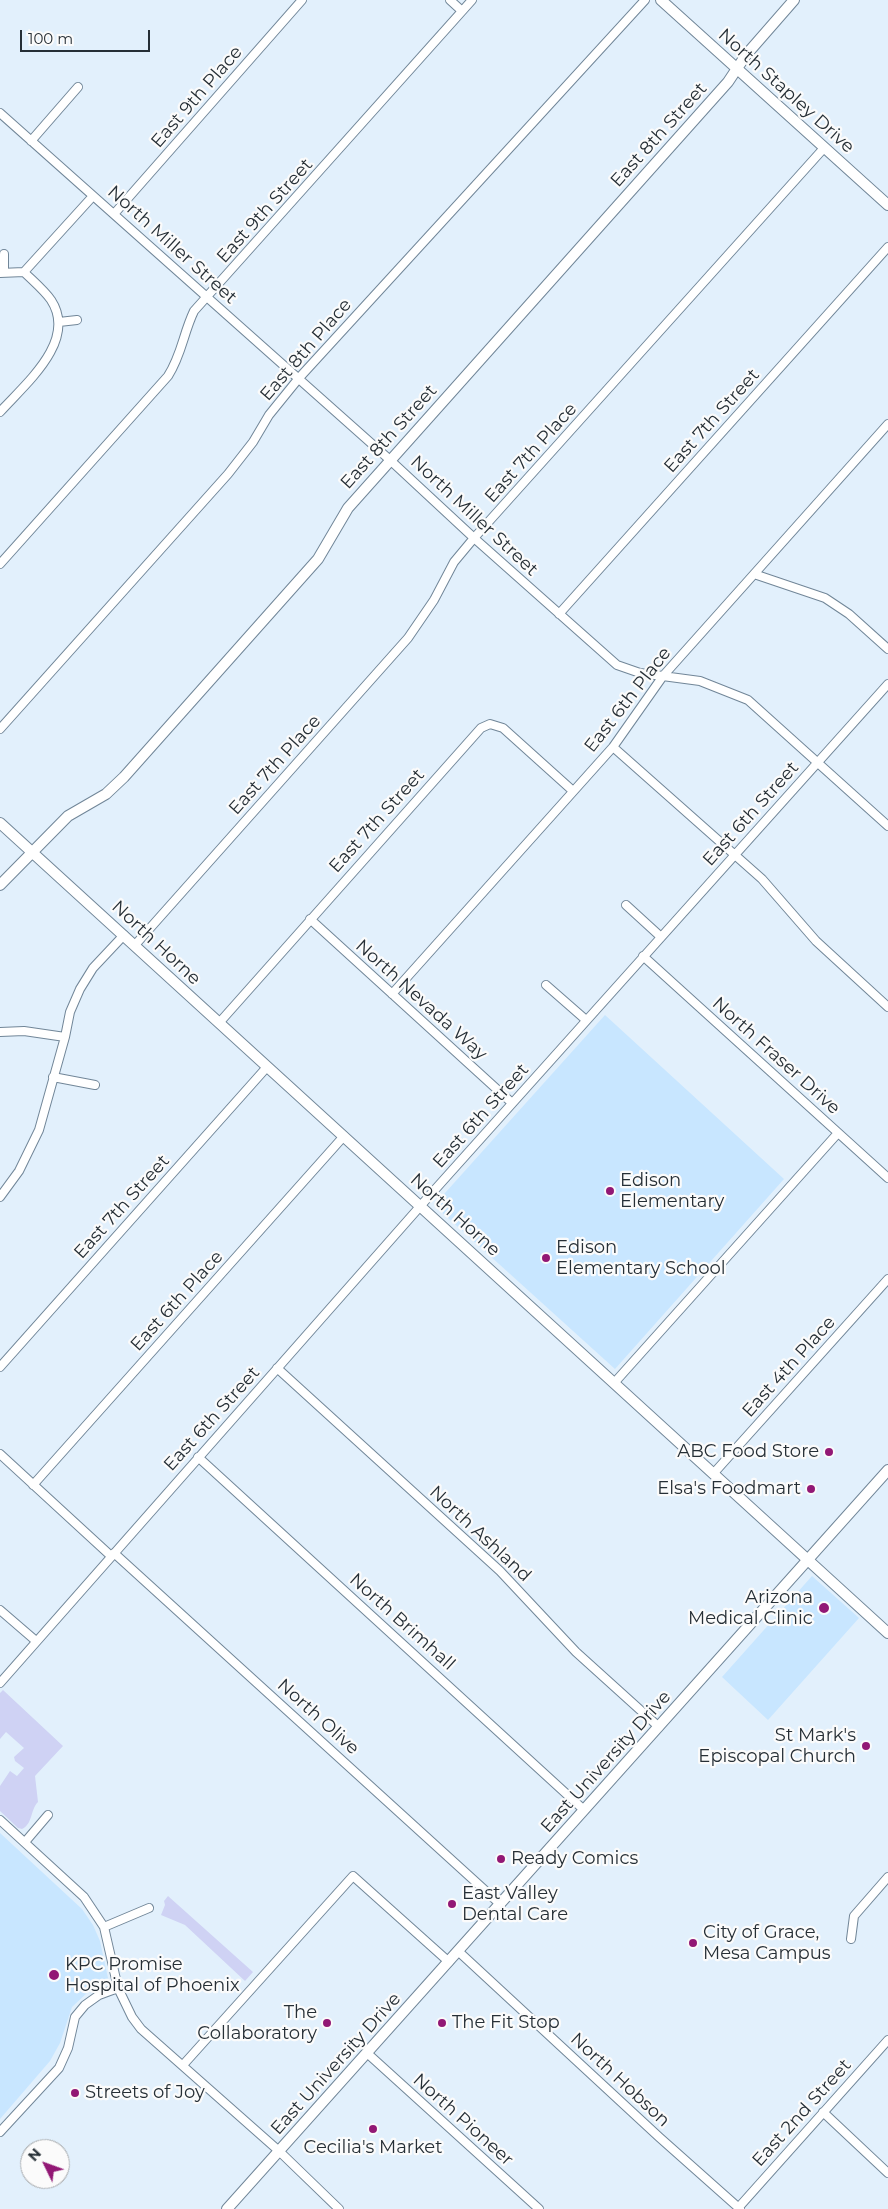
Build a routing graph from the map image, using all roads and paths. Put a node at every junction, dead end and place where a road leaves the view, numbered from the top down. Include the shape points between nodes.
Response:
1 (302, 0) edge
2 (450, 0) edge
3 (472, 0) edge
4 (645, 0) edge
5 (661, 0) edge
6 (794, 0) edge
7 (462, 11) junction
8 (738, 69) junction
9 (78, 87) dead end
10 (0, 113) edge
11 (31, 141) junction
12 (824, 148) junction
13 (93, 196) junction
14 (888, 206) edge
15 (114, 214) junction
16 (888, 247) edge
17 (4, 254) dead end
18 (2, 272) edge
19 (24, 272) junction
20 (208, 298) junction
21 (76, 320) dead end
22 (59, 322) junction
23 (299, 378) junction
24 (0, 412) edge
25 (888, 424) edge
26 (390, 460) junction
27 (474, 538) junction
28 (0, 564) edge
29 (754, 574) junction
30 (559, 614) junction
31 (888, 649) edge
32 (663, 676) junction
33 (888, 684) edge
34 (0, 729) edge
35 (613, 747) junction
36 (818, 762) junction
37 (573, 791) junction
38 (0, 823) edge
39 (888, 826) edge
40 (33, 852) junction
41 (734, 856) junction
42 (0, 885) edge
43 (626, 905) dead end
44 (310, 919) junction
45 (124, 935) junction
46 (661, 937) junction
47 (135, 945) junction
48 (644, 956) junction
49 (546, 985) dead end
50 (392, 994) junction
51 (888, 1007) edge
52 (586, 1020) junction
53 (219, 1023) junction
54 (0, 1032) edge
55 (65, 1037) junction
56 (267, 1067) junction
57 (54, 1077) junction
58 (95, 1085) dead end
59 (512, 1104) junction
60 (838, 1133) junction
61 (344, 1136) junction
62 (888, 1178) edge
63 (0, 1197) edge
64 (421, 1206) junction
65 (888, 1279) edge
66 (0, 1367) edge
67 (277, 1368) junction
68 (615, 1382) junction
69 (0, 1454) edge
70 (198, 1457) junction
71 (888, 1470) edge
72 (713, 1474) junction
73 (33, 1485) junction
74 (113, 1554) junction
75 (808, 1561) junction
76 (0, 1610) edge
77 (888, 1633) edge
78 (36, 1641) junction
79 (0, 1683) edge
80 (659, 1727) junction
81 (584, 1810) junction
82 (48, 1815) dead end
83 (0, 1820) edge
84 (25, 1842) junction
85 (888, 1877) edge
86 (500, 1904) junction
87 (149, 1908) dead end
88 (104, 1927) junction
89 (851, 1939) dead end
90 (458, 1952) junction
91 (449, 1962) junction
92 (118, 1988) junction
93 (888, 2040) edge
94 (368, 2053) junction
95 (183, 2065) junction
96 (823, 2112) junction
97 (0, 2132) edge
98 (279, 2151) junction
99 (888, 2173) edge
100 (740, 2208) edge
101 (227, 2209) edge
102 (339, 2209) edge
103 (539, 2209) edge

1 - 15 street, East 9th Place
2 - 7 street
3 - 7 street, East 9th Street
4 - 23 street, East 8th Place
5 - 8 street, North Stapley Drive
6 - 8 street, East 8th Street
7 - 20 street, East 9th Street
8 - 12 street, North Stapley Drive
8 - 26 street, East 8th Street
9 - 11 street
10 - 11 street, North Miller Street
11 - 13 street, North Miller Street
12 - 14 street, North Stapley Drive
12 - 27 street, East 7th Place
13 - 15 street, North Miller Street
13 - 19 street
15 - 20 street, North Miller Street
16 - 30 street, East 7th Street
17 - 18 street
18 - 19 street
19 - 22 street via 50,298
20 - 23 street, North Miller Street
20 - 28 street, East 9th Street via 194,311 179,357 168,376
21 - 22 street
22 - 24 street via 51,353
23 - 26 street, North Miller Street
23 - 34 street, East 8th Place via 228,474
25 - 29 street, East 6th Place
26 - 27 street, North Miller Street
26 - 40 street, East 8th Street via 346,510 318,559 124,777 106,794 68,816
27 - 30 street, North Miller Street
27 - 47 street, East 7th Place via 454,562 434,600 408,638
29 - 31 street via 825,598 849,614
29 - 32 street, East 6th Place
30 - 32 street, North Miller Street via 617,665
32 - 35 street, East 6th Place
32 - 36 street, North Miller Street via 700,680 748,700
33 - 36 street, East 6th Street
35 - 37 street, East 6th Place
35 - 41 street
36 - 39 street, North Miller Street
36 - 41 street, East 6th Street
37 - 44 street, East 7th Street via 503,728 495,724 486,726 477,732
37 - 50 street, East 6th Place
38 - 40 street, North Horne
40 - 42 street, East 8th Street
40 - 45 street, North Horne
41 - 46 street, East 6th Street
41 - 51 street via 762,879 816,941
43 - 46 street
44 - 50 street, North Nevada Way
44 - 53 street, East 7th Street
45 - 47 street, North Horne
45 - 55 street via 93,968 80,989 70,1012
46 - 48 street, East 6th Street
47 - 53 street, North Horne
48 - 52 street, East 6th Street
48 - 60 street, North Fraser Drive
49 - 52 street
50 - 59 street, North Nevada Way
52 - 59 street, East 6th Street
53 - 56 street, North Horne
54 - 55 street via 24,1031
55 - 57 street
56 - 61 street, North Horne
56 - 66 street, East 7th Street
57 - 58 street
57 - 63 street via 32,1146
59 - 64 street, East 6th Street
60 - 62 street, North Fraser Drive
60 - 68 street
61 - 64 street, North Horne
61 - 73 street, East 6th Place
64 - 67 street, East 6th Street
64 - 68 street, North Horne
65 - 72 street, East 4th Place
67 - 70 street, East 6th Street
67 - 80 street, North Ashland via 500,1571 576,1652
68 - 72 street, North Horne
69 - 73 street, North Olive
70 - 74 street, East 6th Street
70 - 81 street, North Brimhall
71 - 75 street, East University Drive
72 - 75 street, North Horne
73 - 74 street, North Olive
74 - 78 street, East 6th Street
74 - 86 street, North Olive
75 - 77 street, North Horne
75 - 80 street, East University Drive
76 - 78 street
78 - 79 street, East 6th Street
80 - 81 street, East University Drive
81 - 86 street, East University Drive
82 - 84 street
83 - 84 street
84 - 88 street via 84,1897
85 - 89 street via 854,1916
86 - 90 street, East University Drive
87 - 88 street
88 - 92 street
90 - 91 street, East University Drive
90 - 100 street, North Hobson
91 - 94 street, East University Drive
91 - 95 street via 353,1876
92 - 95 street via 141,2029
92 - 97 street via 99,1995 75,2017 68,2048 59,2068
93 - 96 street, East 2nd Street
94 - 98 street, East University Drive
94 - 103 street, North Pioneer
95 - 98 street
96 - 99 street
96 - 100 street, East 2nd Street
98 - 101 street, East University Drive
98 - 102 street

